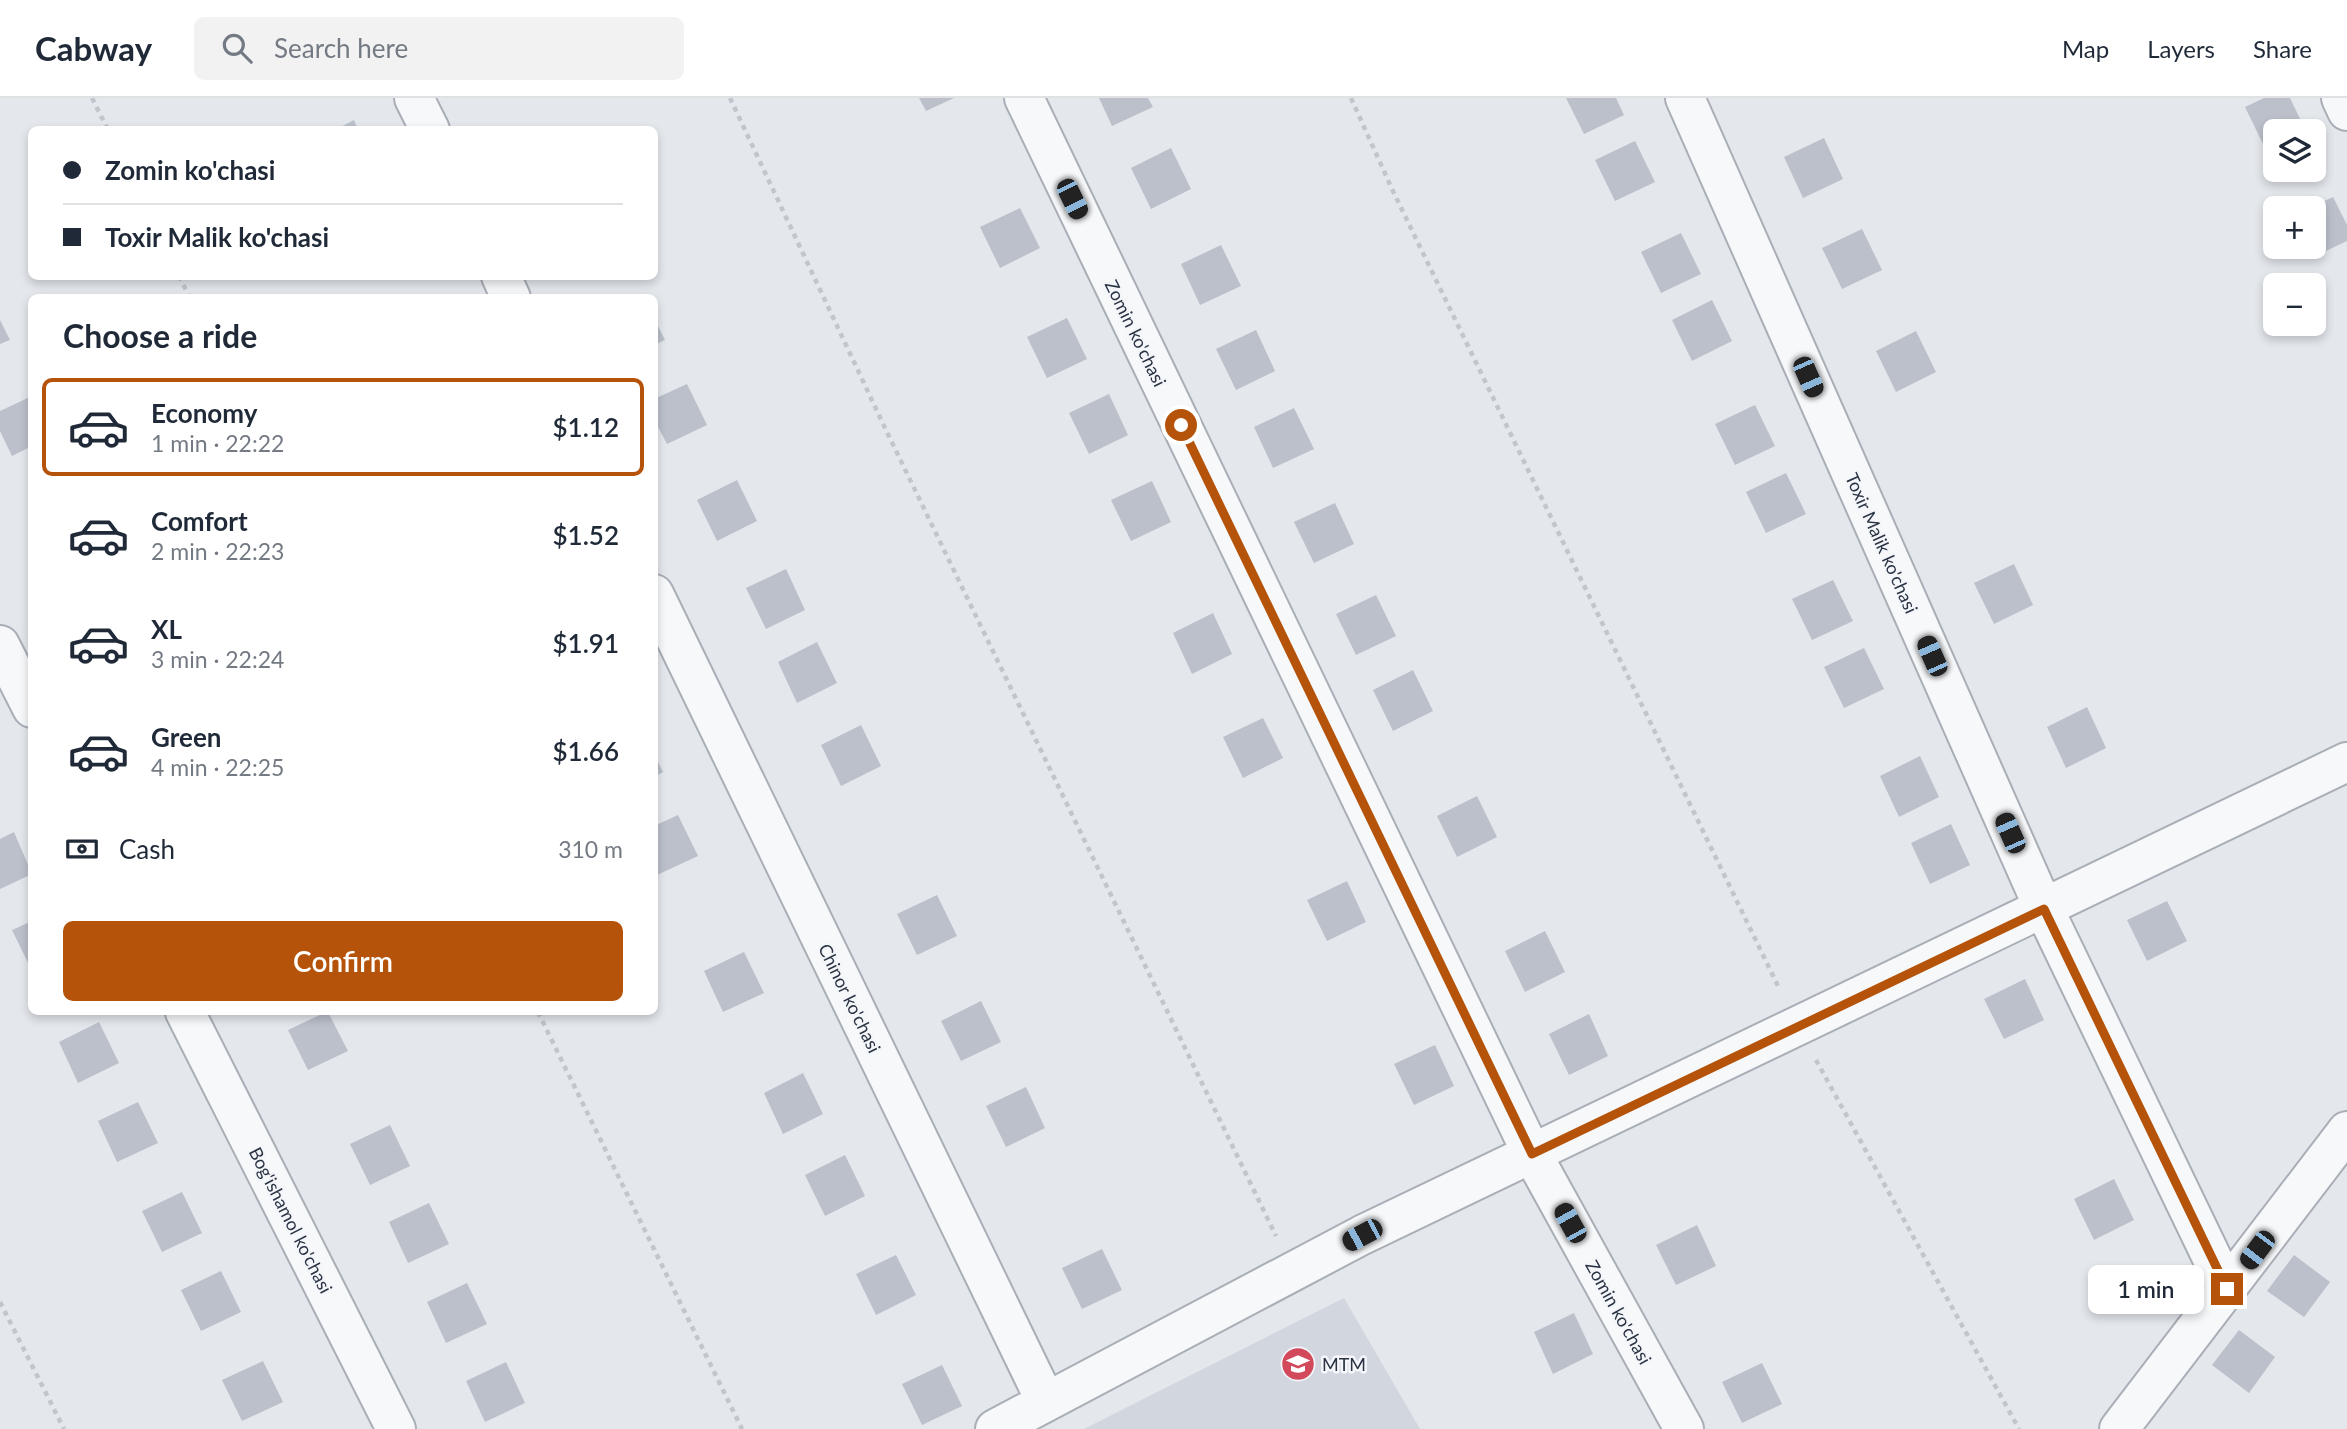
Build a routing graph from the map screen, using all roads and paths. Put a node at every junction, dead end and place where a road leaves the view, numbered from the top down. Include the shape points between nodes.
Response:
1 (92, 98) edge
2 (414, 98) edge
3 (730, 98) edge
4 (1024, 98) edge
5 (1351, 98) edge
6 (1685, 98) edge
7 (2341, 98) edge
8 (2347, 111) edge
9 (106, 126) edge
10 (427, 126) edge
11 (658, 602) edge
12 (0, 645) edge
13 (28, 700) edge
14 (2347, 762) edge
15 (2044, 909) junction
16 (187, 1015) edge
17 (539, 1015) edge
18 (1797, 1027) junction
19 (2347, 1131) edge
20 (1532, 1154) junction
21 (1293, 1271) junction
22 (2227, 1289) junction
23 (0, 1302) edge
24 (1046, 1402) junction
25 (64, 1429) edge
26 (396, 1429) edge
27 (742, 1429) edge
28 (995, 1429) edge
29 (1684, 1429) edge
30 (2019, 1429) edge
31 (2119, 1429) edge

1 - 9 path
2 - 10 street
3 - 21 path
4 - 20 street, Zomin ko'chasi
5 - 18 path
6 - 15 street, Toxir Malik ko'chasi
7 - 8 street
11 - 24 street, Chinor ko'chasi
12 - 13 street
14 - 15 street
15 - 18 street
15 - 22 street, Toxir Malik ko'chasi
16 - 26 street, Bog'ishamol ko'chasi
17 - 27 path
18 - 20 street
18 - 30 path
19 - 22 street
20 - 21 street
20 - 29 street, Zomin ko'chasi
21 - 24 street
22 - 31 street
23 - 25 path
24 - 28 street

